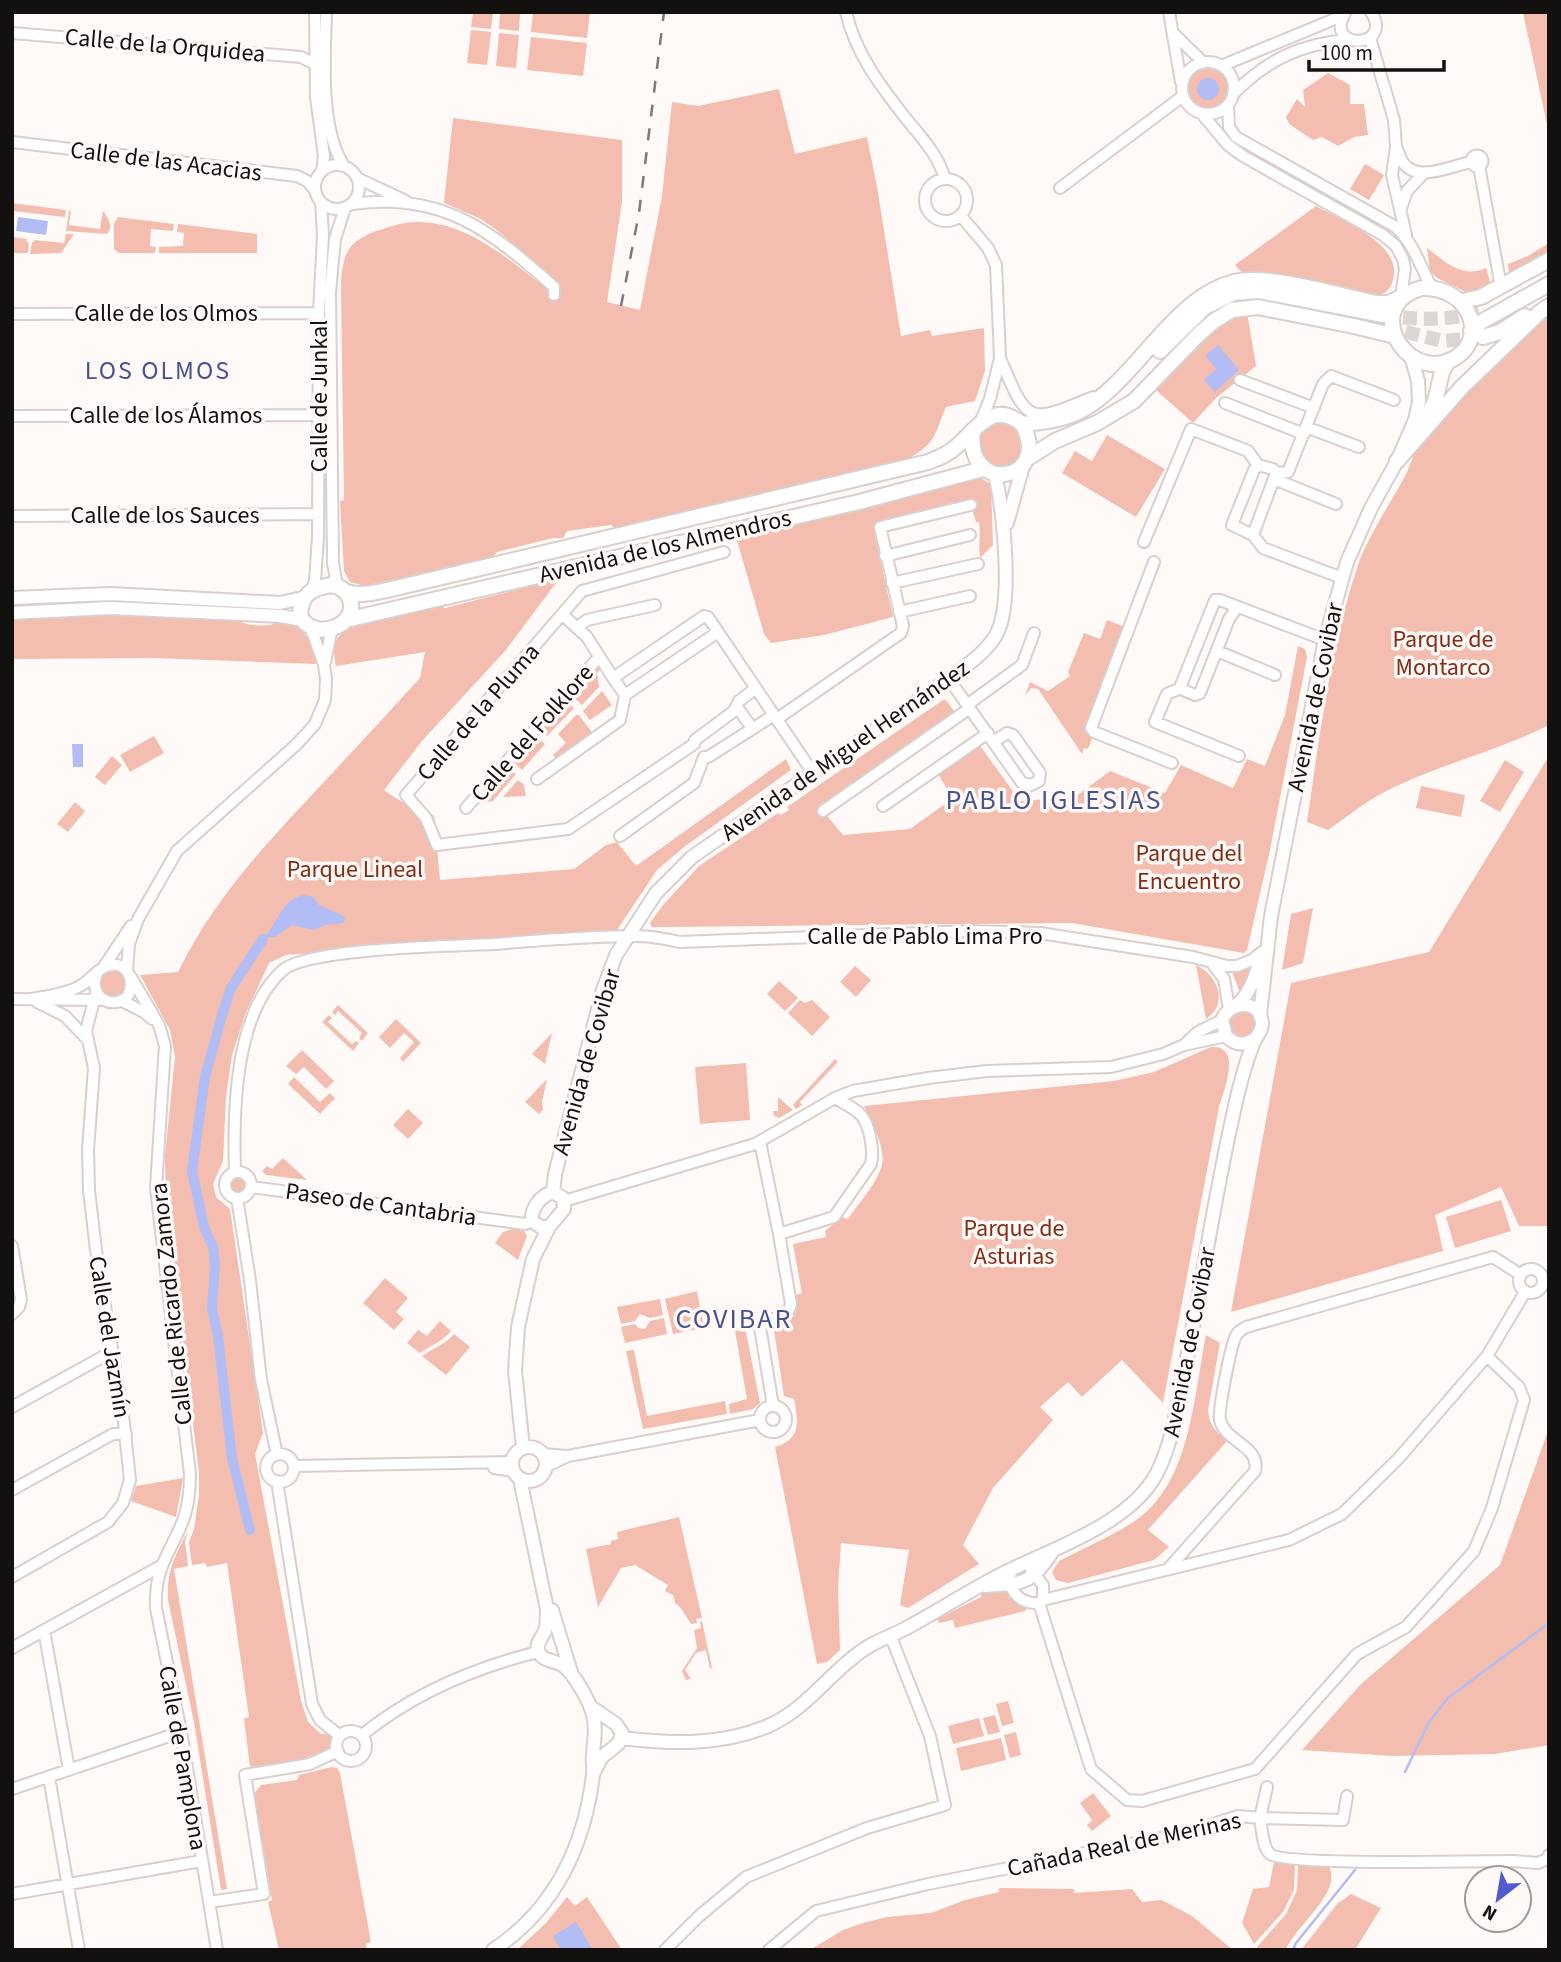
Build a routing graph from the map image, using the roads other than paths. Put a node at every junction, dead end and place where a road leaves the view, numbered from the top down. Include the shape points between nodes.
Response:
1 (315, 12) edge
2 (326, 12) edge
3 (846, 12) edge
4 (1169, 12) edge
5 (1371, 12) edge
6 (1344, 14) edge
7 (12, 33) edge
8 (1173, 33) junction
9 (1370, 38) junction
10 (1350, 40) junction
11 (1203, 62) junction
12 (315, 64) junction
13 (1221, 65) junction
14 (1182, 83) junction
15 (1183, 96) junction
16 (1230, 100) junction
17 (1202, 114) junction
18 (12, 142) edge
19 (1396, 146) junction
20 (344, 166) junction
21 (322, 171) junction
22 (1424, 173) junction
23 (357, 178) junction
24 (944, 179) junction
25 (1060, 188) dead end
26 (315, 190) junction
27 (321, 202) junction
28 (408, 203) junction
29 (349, 206) junction
30 (1399, 211) junction
31 (961, 216) junction
32 (1407, 238) junction
33 (1549, 260) edge
34 (1549, 273) edge
35 (1549, 284) edge
36 (1501, 287) junction
37 (1432, 288) junction
38 (554, 295) dead end
39 (1401, 297) junction
40 (1549, 297) edge
41 (1462, 301) junction
42 (1549, 306) edge
43 (1480, 312) tunnel mouth
44 (319, 313) junction
45 (12, 314) edge
46 (1477, 334) junction
47 (1395, 337) junction
48 (1411, 356) junction
49 (1000, 358) junction
50 (1448, 361) junction
51 (1005, 370) junction
52 (1240, 380) dead end
53 (1104, 393) junction
54 (1394, 400) dead end
55 (1225, 403) dead end
56 (1314, 408) junction
57 (1085, 409) junction
58 (1119, 410) junction
59 (320, 415) junction
60 (12, 416) edge
61 (1022, 424) junction
62 (976, 427) junction
63 (1305, 431) junction
64 (1418, 438) junction
65 (1359, 447) dead end
66 (1397, 461) junction
67 (1026, 462) junction
68 (1258, 465) junction
69 (989, 471) junction
70 (1275, 476) junction
71 (1336, 504) dead end
72 (971, 505) dead end
73 (318, 514) junction
74 (12, 516) edge
75 (1252, 535) junction
76 (970, 536) dead end
77 (1004, 538) junction
78 (1144, 542) dead end
79 (724, 552) dead end
80 (885, 556) junction
81 (1154, 562) dead end
82 (978, 564) dead end
83 (1342, 578) junction
84 (892, 583) junction
85 (341, 589) junction
86 (308, 594) junction
87 (970, 596) dead end
88 (12, 598) edge
89 (655, 605) dead end
90 (1237, 607) junction
91 (899, 612) junction
92 (12, 613) edge
93 (563, 615) junction
94 (346, 620) junction
95 (306, 624) junction
96 (578, 627) junction
97 (332, 628) junction
98 (718, 632) junction
99 (1034, 633) dead end
100 (1325, 640) junction
101 (1217, 651) junction
102 (598, 657) junction
103 (324, 665) junction
104 (1275, 675) dead end
105 (613, 678) junction
106 (949, 679) junction
107 (756, 688) junction
108 (1181, 688) junction
109 (625, 695) junction
110 (968, 706) junction
111 (737, 708) junction
112 (776, 717) junction
113 (752, 728) junction
114 (990, 737) junction
115 (694, 744) junction
116 (1239, 756) dead end
117 (704, 757) junction
118 (1172, 763) dead end
119 (813, 773) junction
120 (537, 779) dead end
121 (883, 806) dead end
122 (466, 808) dead end
123 (823, 811) dead end
124 (620, 836) dead end
125 (138, 919) junction
126 (628, 936) junction
127 (1264, 948) junction
128 (1212, 963) junction
129 (100, 971) junction
130 (129, 974) junction
131 (98, 997) junction
132 (12, 999) edge
133 (32, 999) junction
134 (122, 1001) junction
135 (1229, 1011) junction
136 (1260, 1015) junction
137 (162, 1037) junction
138 (86, 1038) junction
139 (1231, 1040) junction
140 (1255, 1040) junction
141 (1184, 1045) junction
142 (1241, 1079) junction
143 (835, 1098) junction
144 (760, 1142) junction
145 (236, 1172) junction
146 (251, 1187) junction
147 (553, 1192) junction
148 (237, 1198) junction
149 (564, 1201) junction
150 (533, 1220) junction
151 (549, 1227) junction
152 (779, 1234) junction
153 (12, 1246) edge
154 (533, 1259) junction
155 (1521, 1275) junction
156 (1525, 1292) junction
157 (12, 1314) edge
158 (112, 1349) junction
159 (1487, 1356) junction
160 (12, 1406) edge
161 (773, 1406) junction
162 (760, 1420) junction
163 (126, 1434) junction
164 (526, 1447) junction
165 (275, 1455) junction
166 (545, 1460) junction
167 (294, 1466) junction
168 (515, 1471) junction
169 (537, 1480) junction
170 (277, 1481) junction
171 (12, 1490) edge
172 (529, 1514) junction
173 (1053, 1550) junction
174 (160, 1566) junction
175 (1017, 1567) junction
176 (1168, 1569) junction
177 (1035, 1573) junction
178 (12, 1577) edge
179 (139, 1577) junction
180 (1043, 1585) junction
181 (1011, 1586) junction
182 (981, 1587) junction
183 (155, 1592) junction
184 (1074, 1593) junction
185 (545, 1597) junction
186 (1041, 1601) junction
187 (44, 1630) junction
188 (542, 1637) junction
189 (891, 1637) junction
190 (561, 1643) junction
191 (12, 1648) edge
192 (538, 1651) junction
193 (551, 1660) junction
194 (572, 1675) junction
195 (591, 1707) junction
196 (611, 1721) junction
197 (181, 1732) junction
198 (362, 1735) junction
199 (595, 1735) junction
200 (340, 1736) junction
201 (621, 1738) junction
202 (610, 1749) junction
203 (338, 1752) junction
204 (69, 1770) junction
205 (593, 1773) junction
206 (49, 1777) junction
207 (1267, 1787) dead end
208 (12, 1789) edge
209 (1346, 1796) dead end
210 (1260, 1818) junction
211 (1549, 1856) edge
212 (201, 1861) junction
213 (68, 1884) junction
214 (12, 1894) edge
215 (209, 1902) junction
216 (79, 1950) edge
217 (217, 1950) edge
218 (493, 1950) edge
219 (665, 1950) edge
220 (769, 1950) edge

1 - 12 street
2 - 20 street via 328,110
3 - 24 street via 859,52 940,161
4 - 8 street
5 - 9 street via 1376,27
6 - 10 street via 1342,32
6 - 13 street
7 - 12 street, Calle de la Orquidea via 301,57
8 - 11 street
8 - 14 street
9 - 10 street
9 - 19 street via 1394,120
10 - 16 street via 1290,53 1254,73
11 - 13 street
11 - 14 street via 1187,71
12 - 21 street
13 - 16 street via 1232,78
14 - 15 street
15 - 17 street
15 - 25 street
16 - 17 street via 1216,113
16 - 32 street via 1229,127 1236,137 1382,218
17 - 39 street via 1243,156 1376,229 1396,246 1405,269
18 - 26 street, Calle de las Acacias via 297,176
19 - 22 street via 1404,164
19 - 30 street via 1392,175
20 - 21 street
20 - 23 street
21 - 26 street
22 - 30 street via 1406,191
22 - 36 street via 1475,164
23 - 28 street
23 - 29 street via 359,191
24 - 31 street via 957,182 965,192 967,204
24 - 31 street via 928,190 925,203 931,215 943,221
26 - 27 street
27 - 29 street via 330,208
27 - 44 street, Calle de Junkal
28 - 29 street via 372,201
28 - 38 street via 435,207 489,233 554,287
29 - 85 street, Calle de Junkal via 335,239 330,292 333,563
30 - 32 street
31 - 49 street via 996,264
32 - 37 street
33 - 36 main road
34 - 43 main road
35 - 46 main road via 1480,322
36 - 41 main road
37 - 39 main road
37 - 41 main road
39 - 47 main road via 1392,316
39 - 53 main road via 1377,303 1262,281 1226,284 1188,308
40 - 46 main road via 1509,327
41 - 46 main road
42 - 64 main road, Avenida de Covibar via 1462,387
44 - 45 street, Calle de los Olmos
44 - 59 street, Calle de Junkal
46 - 50 main road
47 - 48 main road
47 - 58 main road via 1258,307 1232,310 1213,320 1149,387
48 - 50 main road via 1435,365
48 - 66 street, Avenida de Covibar via 1419,402
49 - 51 street
49 - 62 street via 990,399
50 - 64 main road
51 - 53 street via 1026,410 1034,415 1056,412
51 - 61 street via 1004,380
52 - 56 street
53 - 57 main road
54 - 56 street via 1331,376
55 - 63 street
56 - 63 street
57 - 58 main road via 1108,401 1205,307 1234,293 1259,291 1381,321 1268,301 1230,304 1205,319
57 - 61 main road via 1052,421
58 - 67 main road via 1055,441
59 - 60 street, Calle de los Álamos
59 - 73 street, Calle de Junkal
61 - 62 main road via 999,416
61 - 67 main road via 1028,439
62 - 69 main road via 973,453
62 - 85 main road, Avenida de los Almendros via 950,452 902,470 400,587 362,594
63 - 65 street
63 - 70 street via 1288,472
64 - 66 main road, Avenida de Covibar
66 - 83 street, Avenida de Covibar via 1371,508
67 - 69 main road via 1010,474
67 - 77 street, Avenida de Miguel Hernández
68 - 70 street via 1273,468
68 - 75 street via 1232,525
68 - 78 street via 1248,452 1191,429
69 - 77 street, Avenida de Miguel Hernández
69 - 94 main road, Avenida de los Almendros
70 - 71 street
70 - 75 street
72 - 80 street via 881,526
73 - 74 street, Calle de los Sauces
73 - 86 street, Calle de Junkal via 317,563
75 - 83 street via 1263,548
76 - 80 street
77 - 106 street, Avenida de Miguel Hernández via 1004,608 998,632
79 - 93 street via 582,590
80 - 84 street
81 - 118 street via 1091,723 1094,732
82 - 84 street
83 - 100 street, Avenida de Covibar
84 - 91 street
85 - 86 main road
85 - 94 main road via 351,605
86 - 88 street via 280,603 111,594
86 - 95 main road via 300,610
87 - 91 street
89 - 96 street via 587,620
90 - 100 street
90 - 101 street
90 - 108 street via 1213,602
91 - 112 street via 901,633
92 - 95 street via 110,608 281,616
93 - 96 street
93 - 115 street, Calle de la Pluma via 405,795 426,818 437,845 568,829
94 - 97 main road
95 - 97 main road via 318,630
95 - 103 street
96 - 102 street
97 - 103 street
98 - 105 street via 704,616
98 - 107 street
98 - 109 street
99 - 110 street via 1022,665
100 - 127 street, Avenida de Covibar
101 - 104 street
101 - 108 street via 1198,695
102 - 105 street
102 - 122 street, Calle del Folklore
103 - 125 street via 325,701 315,724 177,851
105 - 109 street
106 - 110 street
106 - 119 street, Avenida de Miguel Hernández
107 - 111 street
107 - 112 street
108 - 116 street via 1167,694 1156,722
109 - 120 street via 620,720
110 - 114 street
110 - 123 street
111 - 113 street
111 - 115 street
112 - 113 street
112 - 119 street
113 - 117 street
114 - 114 street via 1022,783 1039,781 1040,773 1013,735
114 - 121 street
115 - 117 street
117 - 124 street via 694,783
119 - 126 street, Avenida de Miguel Hernández via 692,857 656,893
125 - 129 street
125 - 130 street via 129,944
126 - 128 street, Calle de Pablo Lima Pro via 680,942 971,931 1031,933
126 - 145 street, Calle de Pablo Lima Pro via 355,952 292,964 260,1002 242,1054
126 - 147 street, Avenida de Covibar via 603,990
127 - 128 street via 1237,966
127 - 135 street, Avenida de Covibar via 1245,998
127 - 136 street, Avenida de Covibar via 1268,953
128 - 135 street via 1224,979
129 - 130 street via 115,965
129 - 131 street via 94,983
129 - 133 street via 78,987
130 - 134 street via 131,991
130 - 137 street, Calle de Ricardo Zamora
131 - 133 street
131 - 134 street via 109,1003
131 - 138 street, Calle del Jazmín
132 - 133 street
133 - 138 street via 65,1016
134 - 137 street via 150,1017
135 - 136 street via 1250,1006
135 - 139 street
135 - 141 street
136 - 140 street via 1262,1028
137 - 174 street, Calle de Ricardo Zamora via 166,1057 156,1188 190,1496 185,1517
138 - 158 street, Calle del Jazmín via 94,1068 89,1190
139 - 140 street via 1243,1044
139 - 141 street
139 - 142 street, Avenida de Covibar
140 - 142 street, Avenida de Covibar
141 - 143 street via 1111,1067 946,1076 869,1087
142 - 173 street, Avenida de Covibar via 1168,1448 1136,1502
143 - 144 street
143 - 152 street via 866,1122 871,1164 834,1217
144 - 149 street
144 - 152 street
145 - 146 street via 247,1176
145 - 148 street via 225,1183 228,1193
146 - 148 street
146 - 150 street, Paseo de Cantabria via 511,1221
147 - 149 street
147 - 150 street via 535,1206
148 - 165 street
149 - 151 street via 562,1213
150 - 151 street
150 - 154 street
151 - 154 street
152 - 161 street via 791,1304 783,1317 760,1327
153 - 157 street via 21,1299
154 - 164 street via 515,1371 519,1424
155 - 156 street
155 - 156 street via 1537,1271 1543,1282 1537,1292
155 - 176 street via 1493,1257 1246,1327 1237,1334 1219,1416 1224,1428 1254,1456 1255,1471
156 - 159 street
158 - 160 street
158 - 163 street, Calle del Jazmín
159 - 176 street via 1398,1459 1342,1514 1289,1540
159 - 186 street via 1519,1387 1524,1400 1492,1508 1474,1551 1406,1627 1357,1654 1255,1769 1142,1801 1127,1800 1089,1766
161 - 162 street via 765,1408
161 - 162 street via 784,1412 783,1427 771,1432
162 - 166 street
163 - 171 street via 113,1434
163 - 178 street, Calle del Jazmín via 130,1480 123,1503 108,1522
164 - 166 street via 538,1449
164 - 168 street via 514,1456
165 - 167 street via 287,1456
165 - 170 street via 266,1469
166 - 169 street via 544,1474
167 - 168 street via 478,1464
167 - 170 street via 289,1478
168 - 169 street via 529,1482
168 - 172 street
169 - 172 street
170 - 200 street via 312,1704 320,1720
172 - 185 street
173 - 175 street, Avenida de Covibar
173 - 177 street, Avenida de Covibar
174 - 179 street
174 - 183 street, Calle de Pamplona
175 - 177 street
175 - 181 street via 1009,1575
175 - 182 street, Avenida de Covibar
176 - 184 street
177 - 180 street
177 - 181 street, Avenida de Covibar via 1026,1582
179 - 183 street
179 - 187 street
180 - 184 street
180 - 186 street
181 - 182 street, Avenida de Covibar
181 - 186 street via 1024,1602
182 - 189 street, Avenida de Covibar
183 - 197 street, Calle de Pamplona
184 - 186 street
185 - 188 street via 547,1622
185 - 190 street
187 - 191 street
187 - 204 street
188 - 190 street via 551,1634
188 - 192 street
189 - 201 street, Avenida de Covibar via 867,1647 796,1710 769,1725 687,1744
189 - 219 street via 930,1735 945,1805 867,1828 746,1877
190 - 193 street via 560,1655
190 - 194 street
192 - 193 street
192 - 198 street via 440,1685
193 - 194 street
194 - 195 street
195 - 196 street
195 - 199 street
196 - 199 street via 599,1724
196 - 201 street via 620,1728
197 - 204 street
197 - 212 street, Calle de Pamplona
198 - 200 street via 354,1731
198 - 203 street via 366,1748 358,1759 344,1758
199 - 202 street via 601,1747
199 - 205 street
200 - 203 street
201 - 202 street
202 - 205 street
203 - 215 street via 310,1764 245,1775 264,1894
204 - 206 street
205 - 218 street via 583,1831 562,1878 536,1915
206 - 208 street
206 - 213 street
207 - 210 street
209 - 210 street via 1343,1820
210 - 211 street, Cañada Real de Merinas via 1265,1847 1280,1859 1538,1863
210 - 220 street, Cañada Real de Merinas via 1238,1816 1185,1833 816,1911
212 - 213 street
212 - 215 street, Calle de Pamplona
213 - 214 street
213 - 216 street
215 - 217 street, Calle de Pamplona

